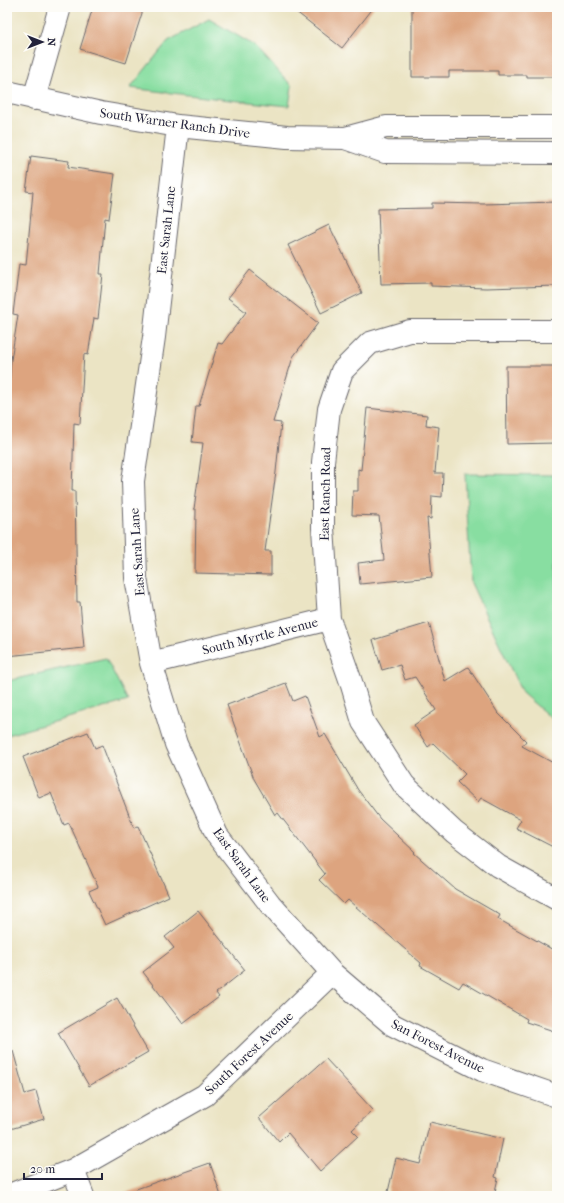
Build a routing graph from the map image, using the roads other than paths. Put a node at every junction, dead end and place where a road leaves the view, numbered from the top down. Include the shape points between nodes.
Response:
1 (60, 7) edge
2 (7, 92) edge
3 (34, 99) junction
4 (178, 126) junction
5 (557, 127) edge
6 (345, 138) junction
7 (557, 153) edge
8 (557, 331) edge
9 (329, 619) junction
10 (151, 663) junction
11 (557, 899) edge
12 (332, 973) junction
13 (557, 1096) edge
14 (73, 1170) junction
15 (7, 1196) edge
16 (83, 1196) edge

1 - 3 street
2 - 3 street, South Warner Ranch Drive
3 - 4 street, South Warner Ranch Drive
4 - 6 street, South Warner Ranch Drive via 287,137
4 - 10 street, East Sarah Lane via 154,337 133,481 136,578
5 - 6 street, South Warner Ranch Drive via 386,127
6 - 7 street, South Warner Ranch Drive via 385,152
8 - 9 street, East Ranch Road via 410,331 370,343 342,371 329,409 323,462 323,528
9 - 10 street, South Myrtle Avenue
9 - 11 street, South Myrtle Avenue via 363,722 404,785 454,832 498,866
10 - 12 street, East Sarah Lane via 176,744 217,835 270,904
12 - 13 street, San Forest Avenue via 393,1025 482,1070
12 - 14 street, South Forest Avenue via 204,1095
14 - 15 street, South Forest Avenue
14 - 16 street

